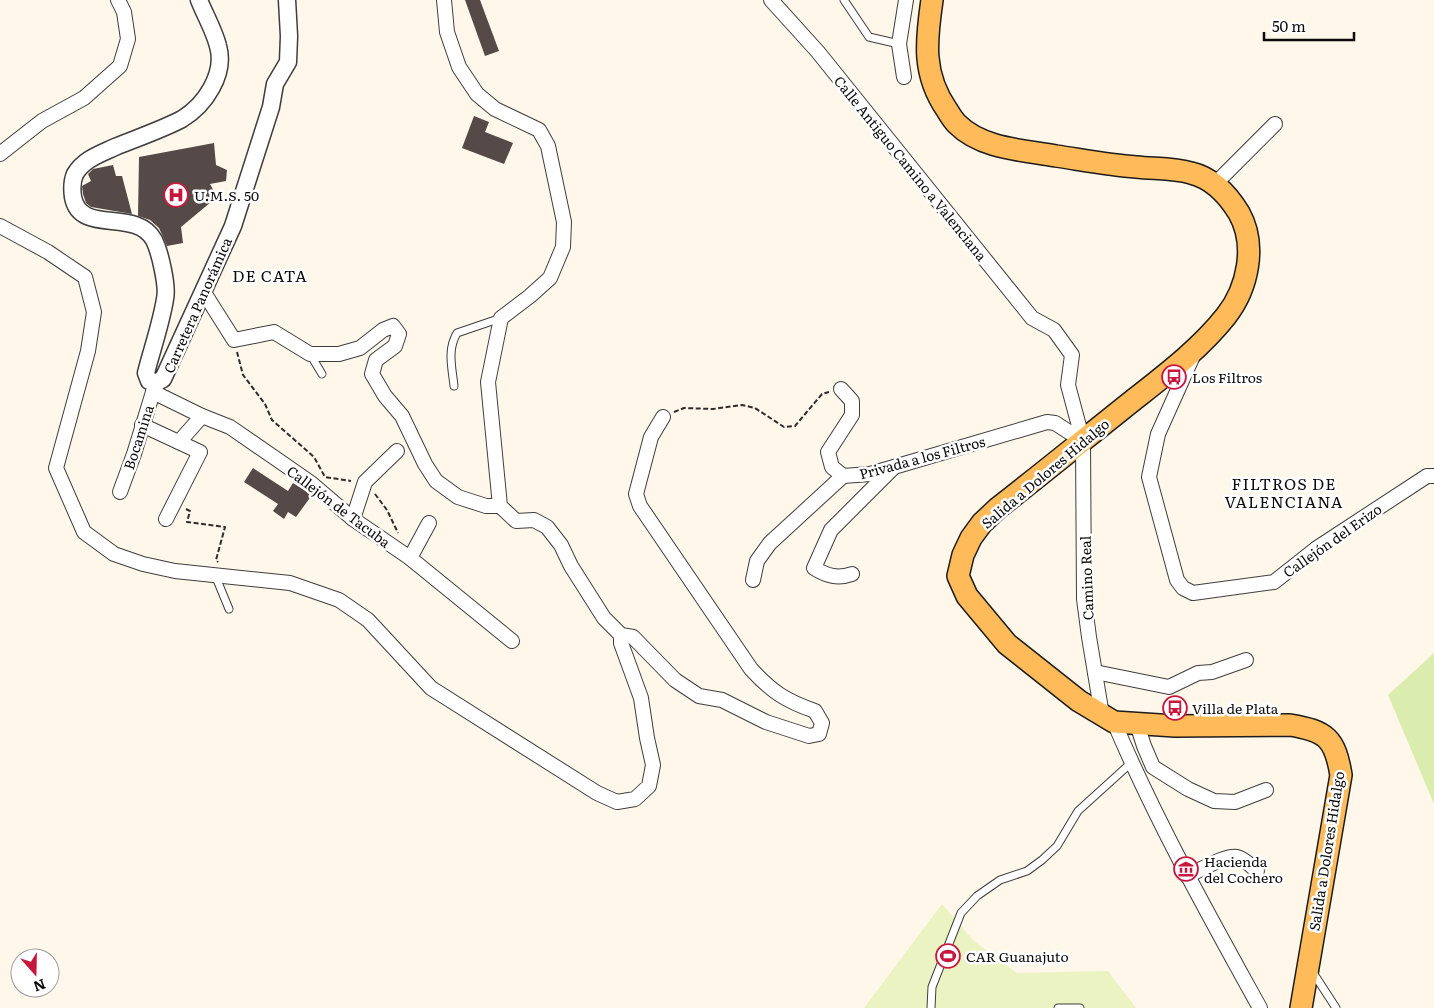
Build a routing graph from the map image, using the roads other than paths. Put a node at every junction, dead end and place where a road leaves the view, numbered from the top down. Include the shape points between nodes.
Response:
1 (118, 0) edge
2 (199, 0) edge
3 (287, 0) edge
4 (444, 0) edge
5 (771, 0) edge
6 (844, 0) edge
7 (906, 0) edge
8 (932, 0) edge
9 (899, 44) junction
10 (904, 77) dead end
11 (1276, 124) dead end
12 (0, 154) edge
13 (1214, 185) junction
14 (0, 226) edge
15 (203, 291) junction
16 (501, 318) junction
17 (1198, 346) junction
18 (310, 354) junction
19 (322, 374) dead end
20 (454, 386) dead end
21 (155, 387) junction
22 (841, 389) road end
23 (202, 416) junction
24 (663, 418) road end
25 (142, 425) junction
26 (1083, 441) junction
27 (179, 442) junction
28 (396, 451) dead end
29 (895, 466) junction
30 (843, 476) junction
31 (1434, 476) edge
32 (120, 492) dead end
33 (500, 506) junction
34 (166, 519) dead end
35 (353, 519) junction
36 (429, 523) dead end
37 (410, 558) junction
38 (852, 574) dead end
39 (215, 575) junction
40 (753, 580) dead end
41 (229, 609) dead end
42 (621, 635) junction
43 (512, 642) dead end
44 (1246, 660) dead end
45 (1095, 672) junction
46 (1108, 719) junction
47 (1138, 724) junction
48 (1131, 763) junction
49 (1266, 790) dead end
50 (1257, 871) dead end
51 (1187, 876) junction
52 (1308, 964) junction
53 (932, 1008) edge
54 (1058, 1008) edge
55 (1080, 1008) edge
56 (1260, 1008) edge
57 (1301, 1008) edge
58 (1336, 1008) edge

1 - 12 street via 124,12 128,38 120,66 84,98 42,121
2 - 21 street, Carretera Panorámica via 218,46 220,64 215,82 202,102 182,118 89,158 75,175 72,187 74,200 83,215 127,223 148,233 154,240 161,261 166,298 146,373 148,381
3 - 15 street, Carretera Panorámica via 288,62 275,84 271,108 233,226
4 - 16 street via 447,32 459,67 477,94 495,109 539,130 548,146 564,222 564,247 550,278
5 - 26 street, Calle Antiguo Camino a Valenciana via 818,52 1032,318 1054,330 1072,355 1068,385
6 - 9 lane via 869,37
7 - 9 street
8 - 13 main road, Salida a Dolores Hidalgo via 927,36 927,60 932,82 956,124 974,137 1000,146 1110,165 1191,173
9 - 10 street
11 - 13 street
13 - 17 main road, Salida a Dolores Hidalgo via 1223,191 1245,223 1249,242 1248,267 1227,315
14 - 39 street via 85,277 94,312 88,351 56,468 84,532 114,554 143,564
15 - 18 street via 234,340 274,332
15 - 21 street, Carretera Panorámica via 163,379
16 - 20 lane via 456,333 451,342 450,357
16 - 33 street via 488,382
17 - 26 main road, Salida a Dolores Hidalgo
17 - 31 street, Callejón del Erizo via 1158,434 1149,477 1177,580 1183,588 1193,593 1274,582 1317,548 1427,476
18 - 19 lane
18 - 33 street via 339,354 360,348 392,326 399,334 395,346 376,360 372,374 402,416 425,464 436,481 458,497 486,506
21 - 23 street, Callejón de Tacuba
21 - 25 street, Bocamina
22 - 30 street, Privada a los Filtros via 852,401 852,415 828,452 832,467
23 - 27 street
23 - 35 street, Callejón de Tacuba via 230,427 311,483
24 - 42 street via 651,437 636,494 640,506 750,668 765,685 792,704 815,712 822,723 819,734 800,734 766,722 722,700 699,696 675,680 633,637
25 - 27 street
25 - 32 street, Bocamina
26 - 29 street, Privada a los Filtros via 1056,423 1047,422
26 - 45 street, Camino Real via 1084,599
26 - 46 main road, Salida a Dolores Hidalgo via 982,523 963,554 958,576 967,596 1007,644 1079,701
27 - 34 street via 200,452
28 - 35 street via 365,482
29 - 30 street, Privada a los Filtros via 870,474
29 - 38 street via 831,530 814,568 841,578
30 - 40 street via 770,543 757,561
33 - 42 street via 516,521 534,520 547,527 604,618
35 - 37 street, Callejón de Tacuba
36 - 37 street
37 - 43 street, Callejón de Tacuba
39 - 41 lane
39 - 42 street via 290,583 339,600 368,620 431,688 616,802 635,799 649,786 653,765 641,698
44 - 45 street via 1212,672 1198,672 1169,687
45 - 46 street, Camino Real
46 - 47 main road, Salida a Dolores Hidalgo
46 - 48 street, Camino Real
47 - 49 street via 1153,767 1188,789 1214,801 1235,802
47 - 52 main road, Salida a Dolores Hidalgo via 1290,725 1323,734 1333,745 1341,775
48 - 51 street, Camino Real
48 - 53 lane via 1078,811 1057,846 1042,860 1000,880 977,896 961,913 932,987
50 - 51 street via 1235,857
51 - 56 street, Camino Real
52 - 57 main road, Salida a Dolores Hidalgo
52 - 58 lane
54 - 55 lane

